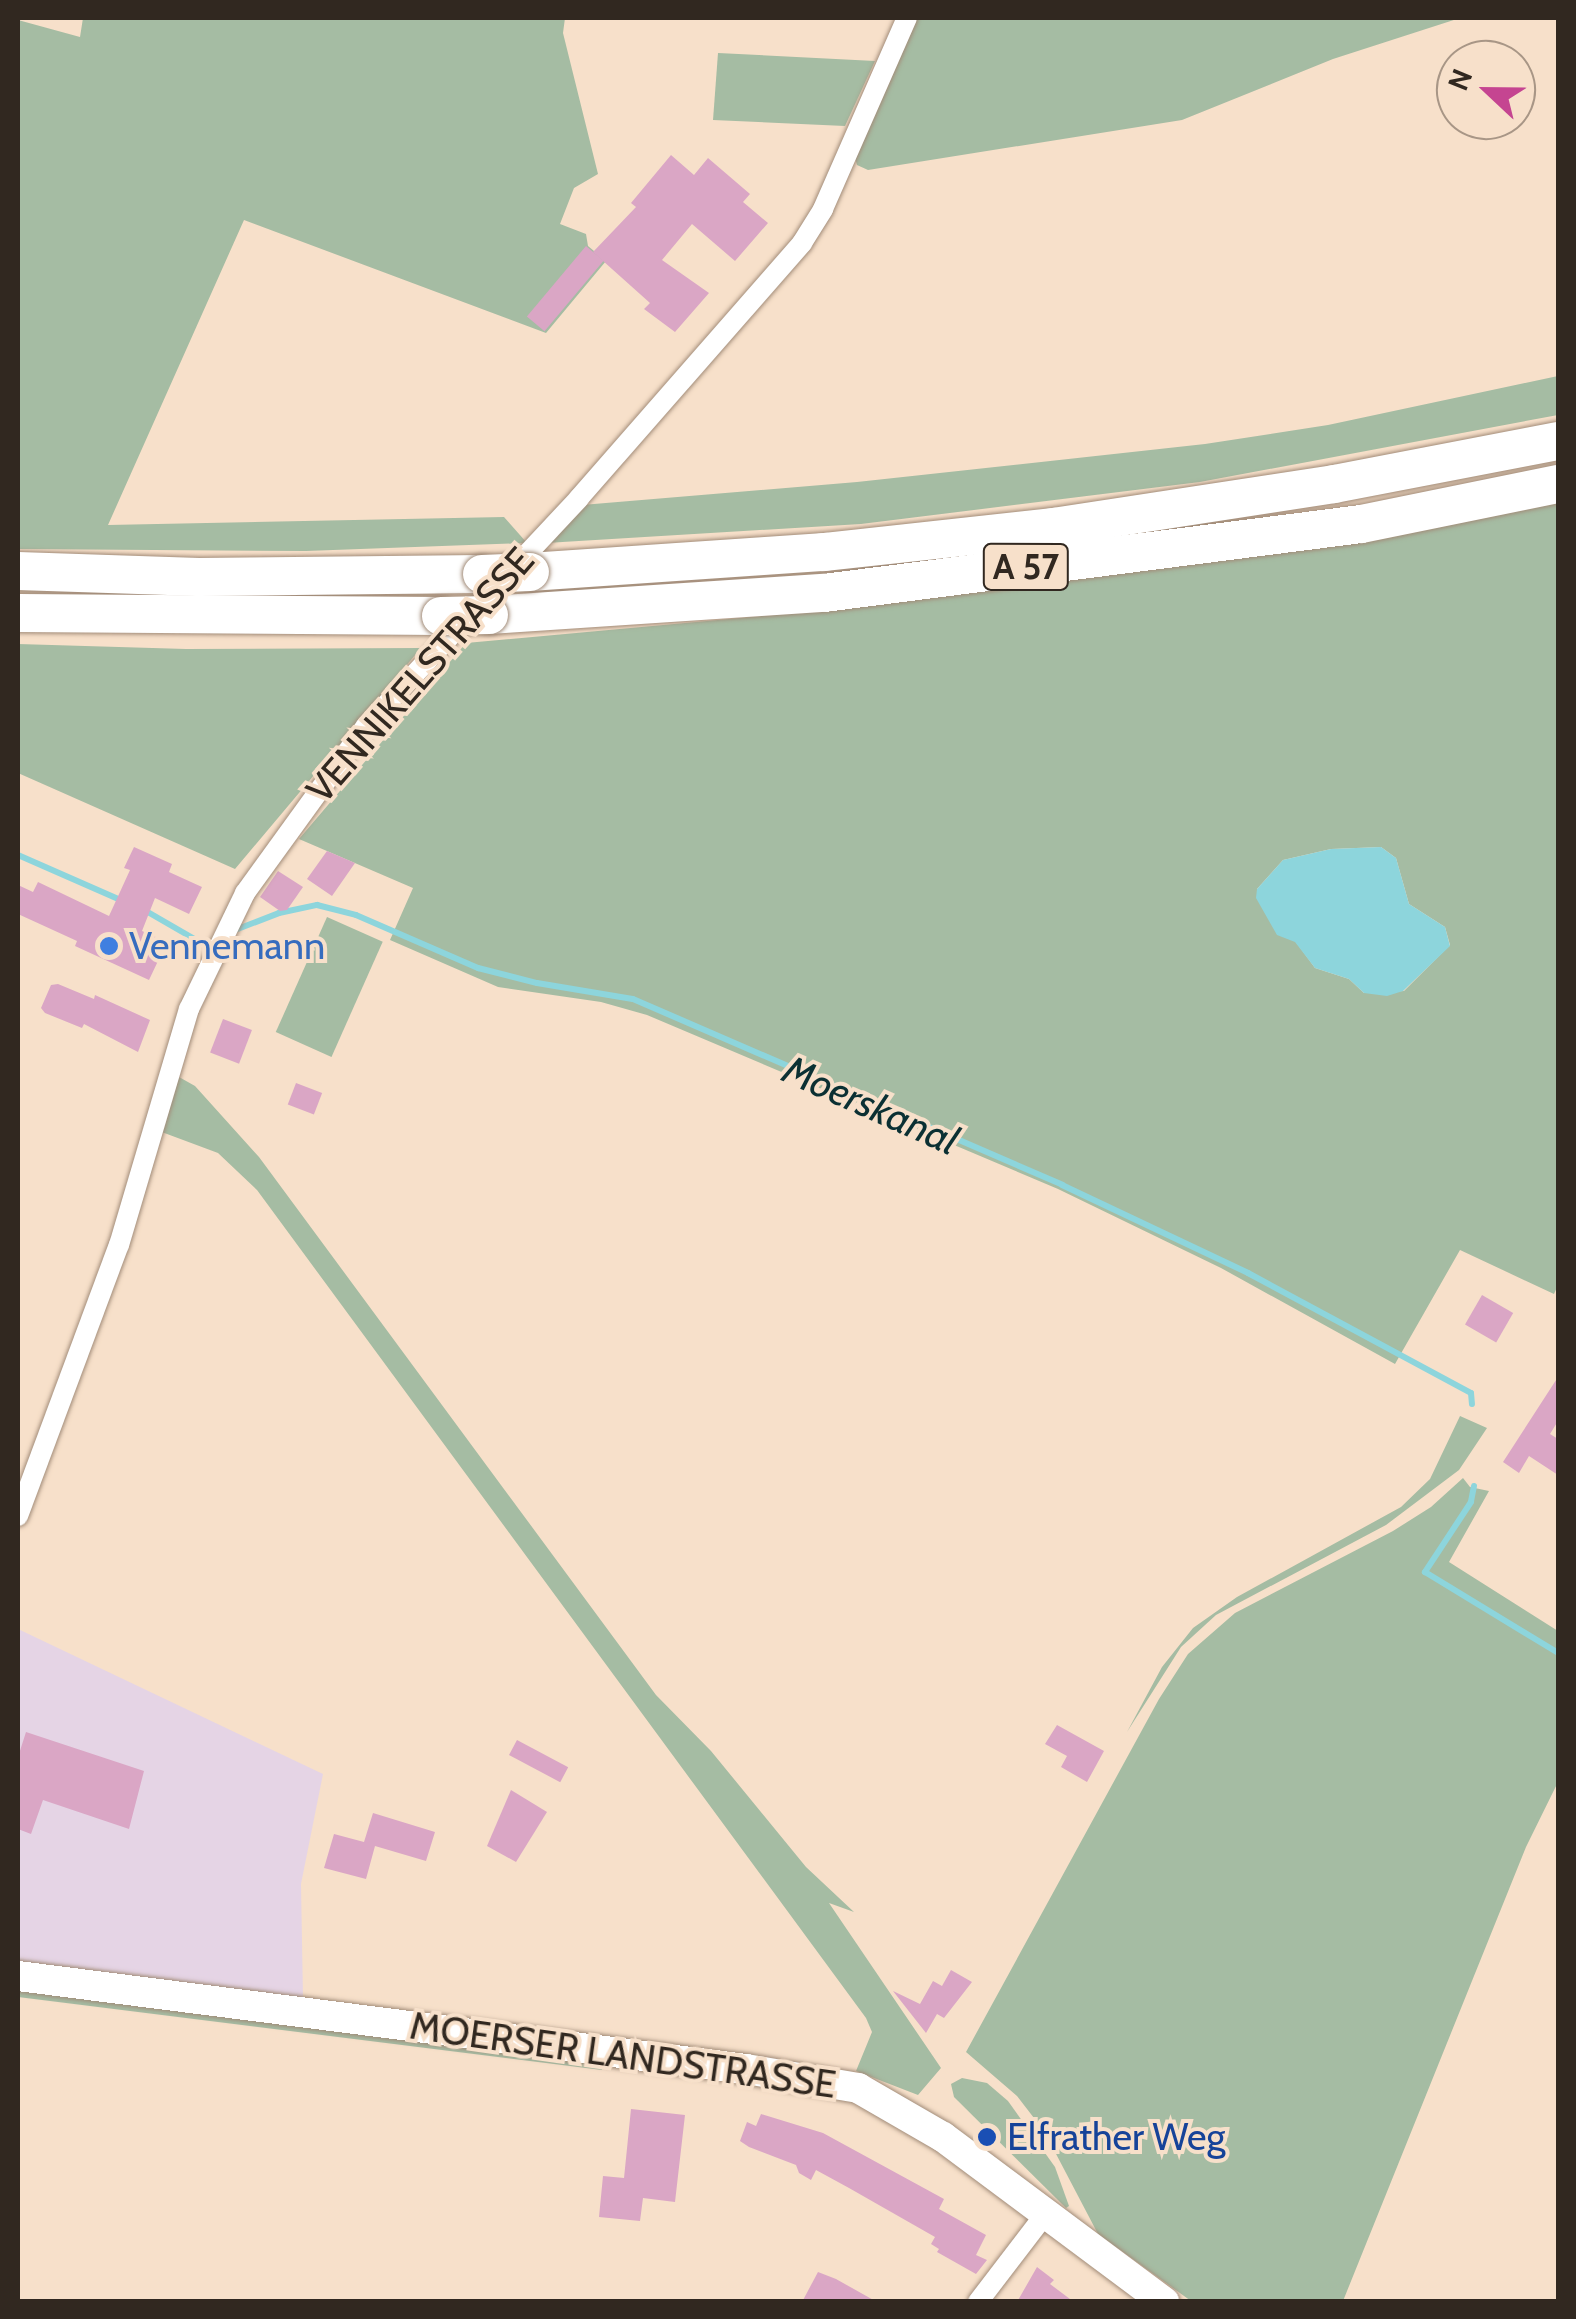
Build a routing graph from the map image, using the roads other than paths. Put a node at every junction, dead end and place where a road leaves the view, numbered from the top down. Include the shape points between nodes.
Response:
1 (907, 18) edge
2 (1558, 441) edge
3 (1558, 484) edge
4 (18, 571) edge
5 (18, 614) edge
6 (18, 1516) edge
7 (18, 1976) edge
8 (1046, 2213) junction
9 (978, 2302) edge
10 (1164, 2302) edge

1 - 6 street, VENNIKELSTRASSE via 802,243 366,726 245,892 188,1009 119,1245
2 - 4 highway, A 57, bridge via 1054,528 824,552 482,574
3 - 5 highway, A 57, bridge via 1361,524 843,590 488,615
7 - 8 main road, MOERSER LANDSTRASSE via 838,2084 919,2120
8 - 9 street
8 - 10 main road, MOERSER LANDSTRASSE

